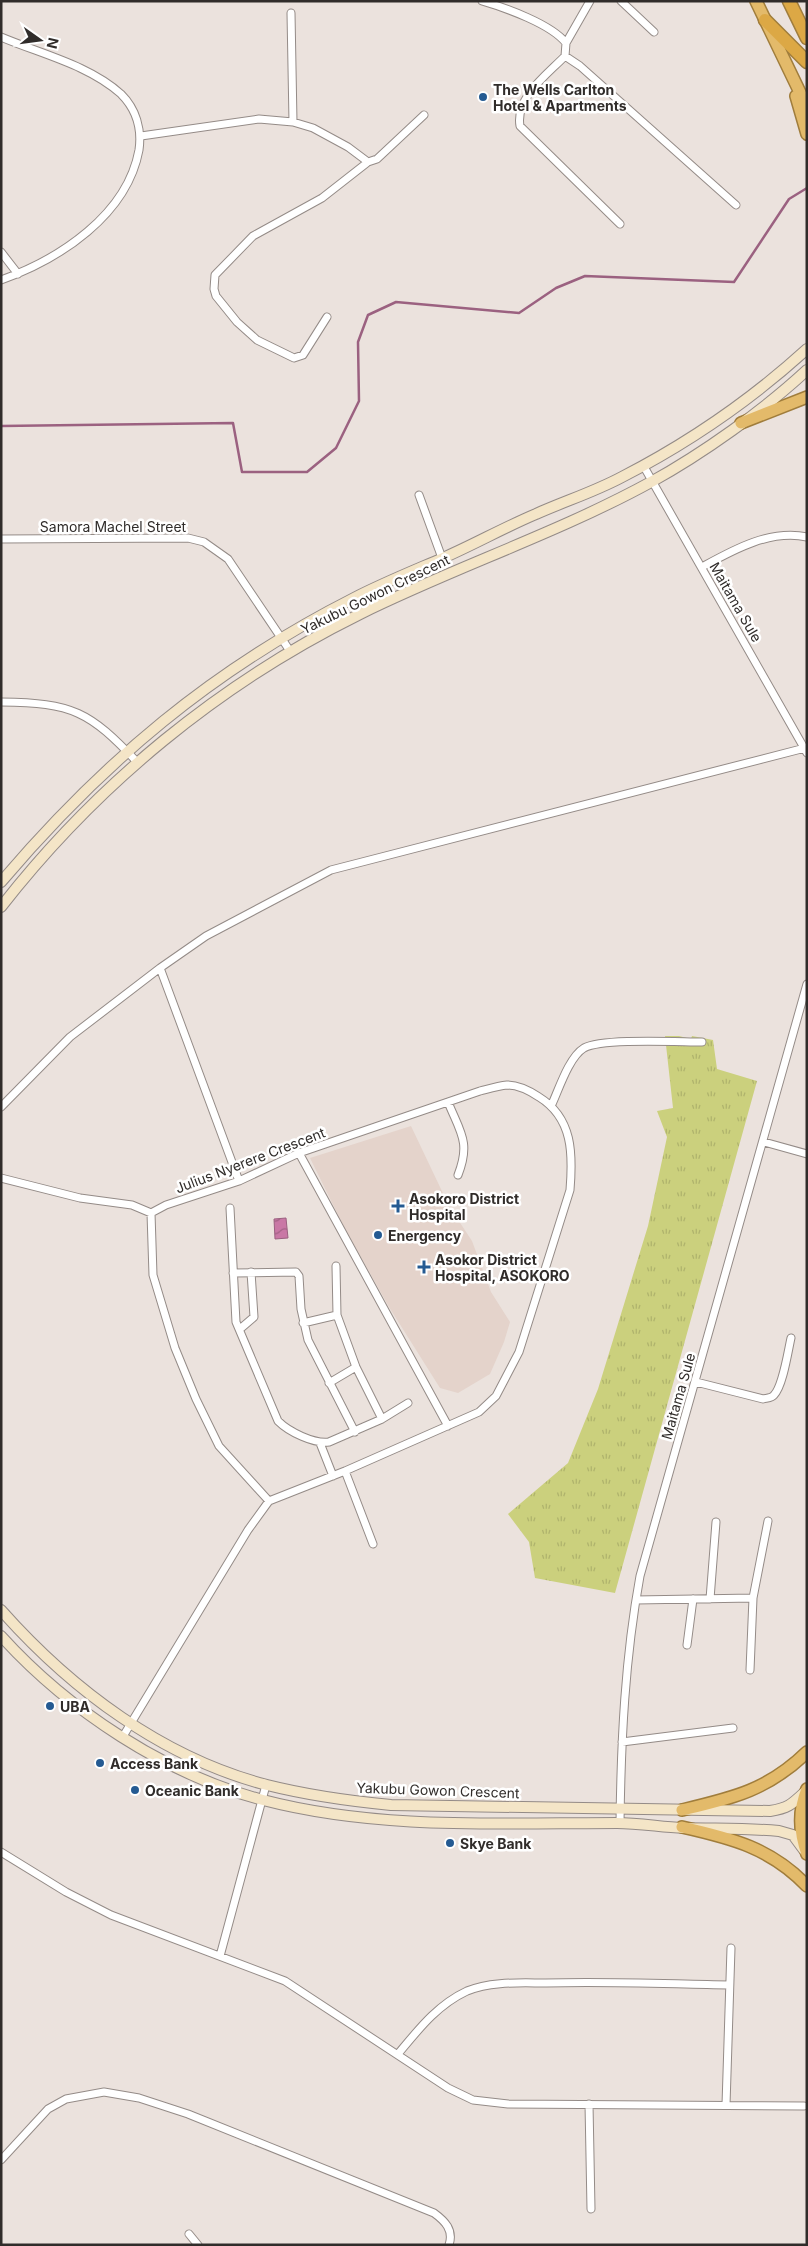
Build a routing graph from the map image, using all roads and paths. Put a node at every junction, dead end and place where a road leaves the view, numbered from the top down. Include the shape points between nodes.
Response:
1 (482, 1) edge
2 (590, 1) edge
3 (621, 1) edge
4 (756, 1) edge
5 (789, 1) edge
6 (291, 13) dead end
7 (765, 20) junction
8 (654, 32) dead end
9 (1, 37) edge
10 (807, 38) edge
11 (566, 44) junction
12 (566, 56) junction
13 (807, 62) edge
14 (787, 66) junction
15 (807, 107) edge
16 (424, 115) dead end
17 (293, 122) junction
18 (807, 134) edge
19 (141, 136) junction
20 (368, 162) junction
21 (736, 205) dead end
22 (620, 224) dead end
23 (1, 252) edge
24 (18, 274) junction
25 (1, 280) edge
26 (327, 317) dead end
27 (807, 349) edge
28 (807, 370) edge
29 (807, 397) edge
30 (741, 423) junction
31 (643, 465) junction
32 (652, 482) junction
33 (419, 495) dead end
34 (807, 537) edge
35 (1, 539) edge
36 (442, 558) junction
37 (702, 567) junction
38 (282, 637) junction
39 (290, 651) junction
40 (1, 702) edge
41 (126, 751) junction
42 (806, 751) edge
43 (138, 763) junction
44 (1, 882) edge
45 (3, 902) edge
46 (160, 968) junction
47 (807, 984) edge
48 (702, 1042) dead end
49 (448, 1102) junction
50 (552, 1104) junction
51 (1, 1107) edge
52 (764, 1142) junction
53 (299, 1154) junction
54 (807, 1154) edge
55 (458, 1175) dead end
56 (1, 1178) edge
57 (239, 1181) junction
58 (230, 1208) dead end
59 (151, 1213) junction
60 (336, 1266) dead end
61 (233, 1272) junction
62 (251, 1272) junction
63 (337, 1315) junction
64 (303, 1322) junction
65 (240, 1329) junction
66 (791, 1338) dead end
67 (356, 1367) junction
68 (696, 1382) junction
69 (329, 1383) junction
70 (408, 1402) dead end
71 (382, 1419) junction
72 (448, 1426) junction
73 (355, 1432) junction
74 (320, 1443) junction
75 (345, 1471) junction
76 (333, 1476) junction
77 (269, 1501) junction
78 (768, 1521) dead end
79 (716, 1522) dead end
80 (373, 1544) dead end
81 (753, 1598) junction
82 (693, 1599) junction
83 (710, 1599) junction
84 (636, 1600) junction
85 (1, 1610) edge
86 (1, 1636) edge
87 (687, 1645) dead end
88 (750, 1670) dead end
89 (130, 1725) junction
90 (733, 1728) dead end
91 (122, 1738) junction
92 (622, 1742) junction
93 (807, 1752) edge
94 (266, 1785) junction
95 (806, 1790) edge
96 (262, 1800) junction
97 (620, 1809) junction
98 (682, 1810) junction
99 (620, 1823) junction
100 (682, 1828) junction
101 (1, 1852) edge
102 (807, 1854) edge
103 (807, 1886) edge
104 (731, 1948) dead end
105 (220, 1956) junction
106 (729, 1985) junction
107 (398, 2054) junction
108 (589, 2104) junction
109 (726, 2105) junction
110 (804, 2106) dead end
111 (1, 2160) edge
112 (591, 2210) dead end
113 (189, 2234) dead end
114 (198, 2245) edge
115 (449, 2245) edge

1 - 11 street via 526,18 554,33
2 - 11 street
3 - 8 street
4 - 7 highway
5 - 10 highway
6 - 17 street
7 - 13 highway
7 - 14 highway
9 - 19 street via 95,75 128,102
11 - 12 street
12 - 21 street
12 - 22 street via 526,98 520,112 520,126
14 - 15 highway
14 - 18 highway
16 - 20 street via 377,159
17 - 19 street via 259,119
17 - 20 street via 327,135
19 - 24 street via 131,177 105,215 44,262
20 - 26 street via 322,198 253,236 215,275 216,296 237,322 256,340 294,358 303,355
23 - 24 street
24 - 25 street
27 - 31 main road, Yakubu Gowon Crescent via 706,427
28 - 30 main road, Yakubu Gowon Crescent
29 - 30 highway
30 - 32 main road, Yakubu Gowon Crescent
31 - 32 street, Maitama Sule
31 - 36 main road, Yakubu Gowon Crescent via 595,491 536,514
32 - 37 street, Maitama Sule
32 - 39 main road, Yakubu Gowon Crescent via 362,613
33 - 36 street
34 - 37 street via 786,535 766,538
35 - 38 street, Samora Machel Street via 188,538 204,542 228,560
36 - 38 main road, Yakubu Gowon Crescent via 362,594
37 - 42 street, Maitama Sule
38 - 39 street, Samora Machel Street
38 - 41 main road, Yakubu Gowon Crescent via 194,695
39 - 43 main road, Yakubu Gowon Crescent via 209,704
40 - 41 street via 34,702 79,712 102,727
41 - 43 street
41 - 44 main road, Yakubu Gowon Crescent via 62,813
42 - 46 street via 331,870 206,936
43 - 45 main road, Yakubu Gowon Crescent via 87,809
46 - 51 street via 70,1037
46 - 57 street
47 - 52 street, Maitama Sule
48 - 50 street via 605,1043 583,1048 570,1064
49 - 50 street, Julius Nyerere Crescent via 480,1090 507,1085 529,1090
49 - 53 street, Julius Nyerere Crescent
49 - 55 street via 466,1149
50 - 72 street via 563,1118 568,1138 572,1164 570,1190 519,1352 496,1396 479,1412
52 - 54 street
52 - 68 street, Maitama Sule
53 - 57 street, Julius Nyerere Crescent
53 - 72 street
56 - 59 street via 80,1198 132,1205
57 - 59 street, Julius Nyerere Crescent
58 - 61 street
59 - 77 street via 153,1275 175,1348 219,1446
60 - 63 street
61 - 62 street
61 - 65 street via 236,1322
62 - 64 street via 296,1272 300,1276
62 - 65 street via 254,1317
63 - 64 street
63 - 67 street
64 - 69 street
65 - 74 street via 278,1421
66 - 68 street via 780,1385 770,1398
67 - 69 street
67 - 71 street
68 - 84 street, Maitama Sule via 640,1576
69 - 73 street
70 - 71 street
71 - 73 street
72 - 75 street
73 - 74 street
74 - 76 street
75 - 76 street
75 - 80 street
76 - 77 street
77 - 89 street via 248,1530
78 - 81 street
79 - 83 street
81 - 83 street
81 - 88 street
82 - 83 street
82 - 84 street
82 - 87 street
84 - 92 street, Maitama Sule via 626,1673
85 - 89 main road, Yakubu Gowon Crescent via 75,1684
86 - 91 main road via 44,1679
89 - 91 street
89 - 94 main road, Yakubu Gowon Crescent via 206,1763
90 - 92 street
91 - 96 main road via 183,1770
92 - 97 street, Maitama Sule
93 - 98 highway via 775,1779 738,1796
94 - 96 street
94 - 97 main road, Yakubu Gowon Crescent via 390,1805
95 - 98 main road, Yakubu Gowon Crescent via 784,1809
95 - 102 highway via 800,1822
96 - 99 main road via 356,1818 494,1824
96 - 105 street
97 - 98 main road, Yakubu Gowon Crescent
97 - 99 street, Maitama Sule
99 - 100 main road
100 - 102 main road via 779,1830 793,1835
100 - 103 highway via 730,1838 751,1847 770,1856
101 - 105 street via 111,1915
104 - 106 street
105 - 107 street via 285,1981
106 - 107 street via 572,1982 488,1985 468,1991 442,2006
106 - 109 street
107 - 108 street via 448,2088 473,2100 508,2104
108 - 109 street
108 - 112 street
109 - 110 street
111 - 115 street via 48,2109 66,2099 104,2092 140,2098 434,2212 450,2229
113 - 114 street

